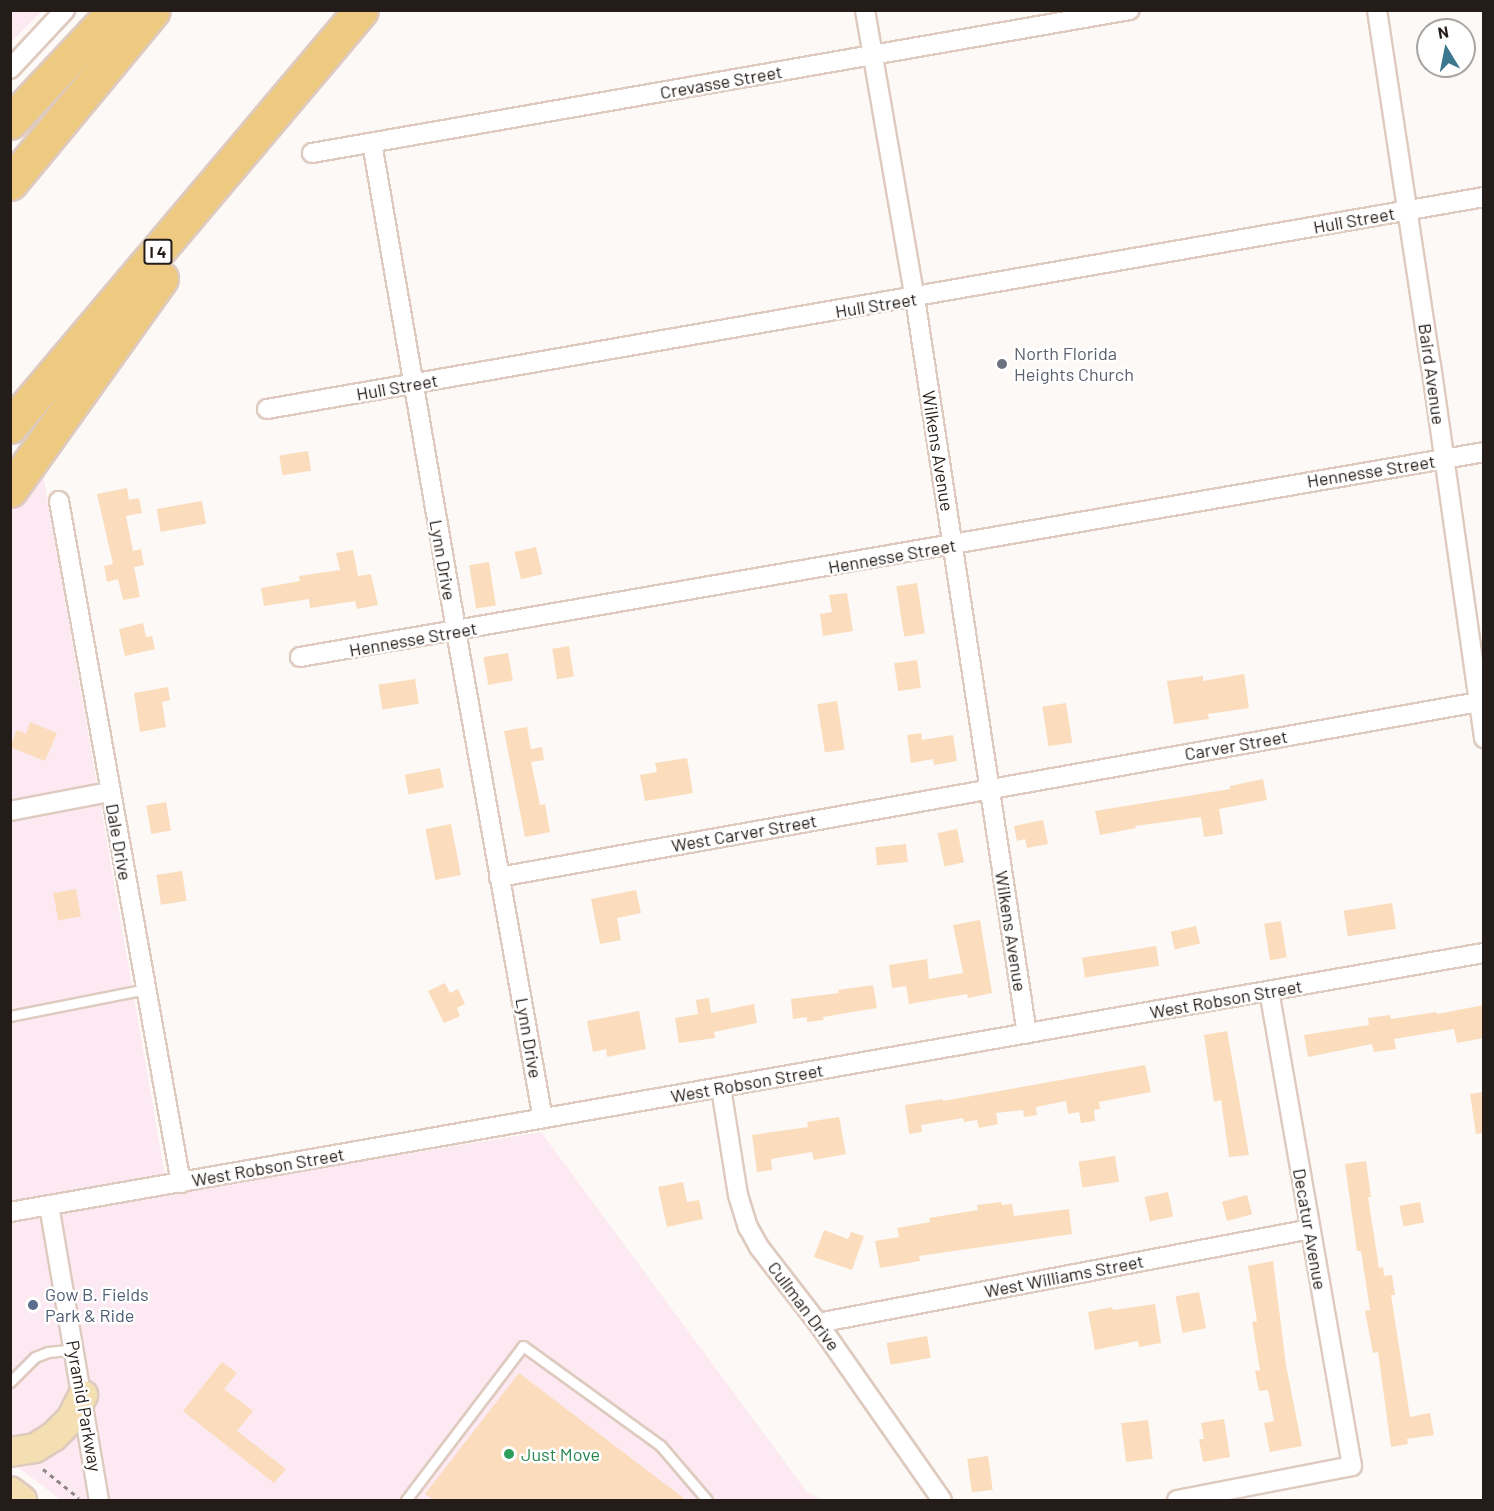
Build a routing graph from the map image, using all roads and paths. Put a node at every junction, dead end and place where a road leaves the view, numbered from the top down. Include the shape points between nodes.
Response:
1 (64, 10) edge
2 (115, 10) edge
3 (153, 10) edge
4 (361, 10) edge
5 (865, 10) edge
6 (1130, 10) edge
7 (1377, 10) edge
8 (873, 56) junction
9 (10, 69) edge
10 (306, 77) junction
11 (10, 122) edge
12 (372, 143) junction
13 (312, 153) dead end
14 (10, 183) edge
15 (1484, 197) edge
16 (1408, 211) junction
17 (915, 298) junction
18 (413, 384) junction
19 (267, 409) dead end
20 (10, 426) edge
21 (1484, 452) edge
22 (1444, 459) junction
23 (10, 490) edge
24 (59, 501) dead end
25 (953, 546) junction
26 (456, 632) junction
27 (300, 657) dead end
28 (1481, 701) edge
29 (1484, 738) edge
30 (989, 790) junction
31 (110, 792) junction
32 (10, 811) edge
33 (500, 877) junction
34 (1484, 953) edge
35 (146, 989) junction
36 (1269, 991) junction
37 (10, 1016) edge
38 (1027, 1034) junction
39 (721, 1088) junction
40 (543, 1118) junction
41 (181, 1183) junction
42 (49, 1205) junction
43 (10, 1212) edge
44 (1309, 1229) junction
45 (818, 1323) junction
46 (75, 1349) junction
47 (10, 1382) edge
48 (83, 1395) junction
49 (10, 1452) edge
50 (42, 1467) dead end
51 (10, 1491) edge
52 (79, 1498) dead end
53 (22, 1500) edge
54 (99, 1500) edge
55 (406, 1500) edge
56 (707, 1500) edge
57 (942, 1500) edge
58 (1177, 1500) edge

1 - 9 street
2 - 11 highway
3 - 14 highway
4 - 10 highway, I 4
5 - 8 street, Wilkens Avenue
6 - 8 street, Crevasse Street
7 - 16 street, Baird Avenue
8 - 12 street, Crevasse Street
8 - 17 street, Wilkens Avenue
10 - 20 highway, I 4
10 - 23 highway
12 - 13 street, Crevasse Street
12 - 18 street, Lynn Drive
15 - 16 street, Hull Street
16 - 17 street, Hull Street
16 - 22 street, Baird Avenue
17 - 18 street, Hull Street
17 - 25 street, Wilkens Avenue
18 - 19 street, Hull Street
18 - 26 street, Lynn Drive
21 - 22 street, Hennesse Street
22 - 25 street, Hennesse Street
22 - 28 street, Baird Avenue
24 - 31 street, Dale Drive
25 - 26 street, Hennesse Street
25 - 30 street, Wilkens Avenue
26 - 27 street, Hennesse Street
26 - 33 street, Lynn Drive
28 - 29 street, Baird Avenue
28 - 30 street, Carver Street
30 - 33 street, West Carver Street
30 - 38 street, Wilkens Avenue
31 - 32 street
31 - 35 street, Dale Drive
33 - 40 street, Lynn Drive
34 - 36 street, West Robson Street
35 - 37 lane
35 - 41 street, Dale Drive
36 - 38 street, West Robson Street
36 - 44 street, Decatur Avenue
38 - 39 street, West Robson Street
39 - 40 street, West Robson Street
39 - 45 street, Cullman Drive via 747,1227
40 - 41 street, West Robson Street
41 - 42 street, West Robson Street
42 - 43 street, West Robson Street
42 - 46 street, Pyramid Parkway
44 - 45 street, West Williams Street
44 - 58 street, Decatur Avenue via 1352,1466
45 - 57 street, Cullman Drive
46 - 47 lane via 35,1357
46 - 48 street, Pyramid Parkway
48 - 49 main road via 71,1419 54,1436 35,1448
48 - 54 street, Pyramid Parkway
50 - 52 path
51 - 53 main road
55 - 56 lane via 523,1346 660,1445

